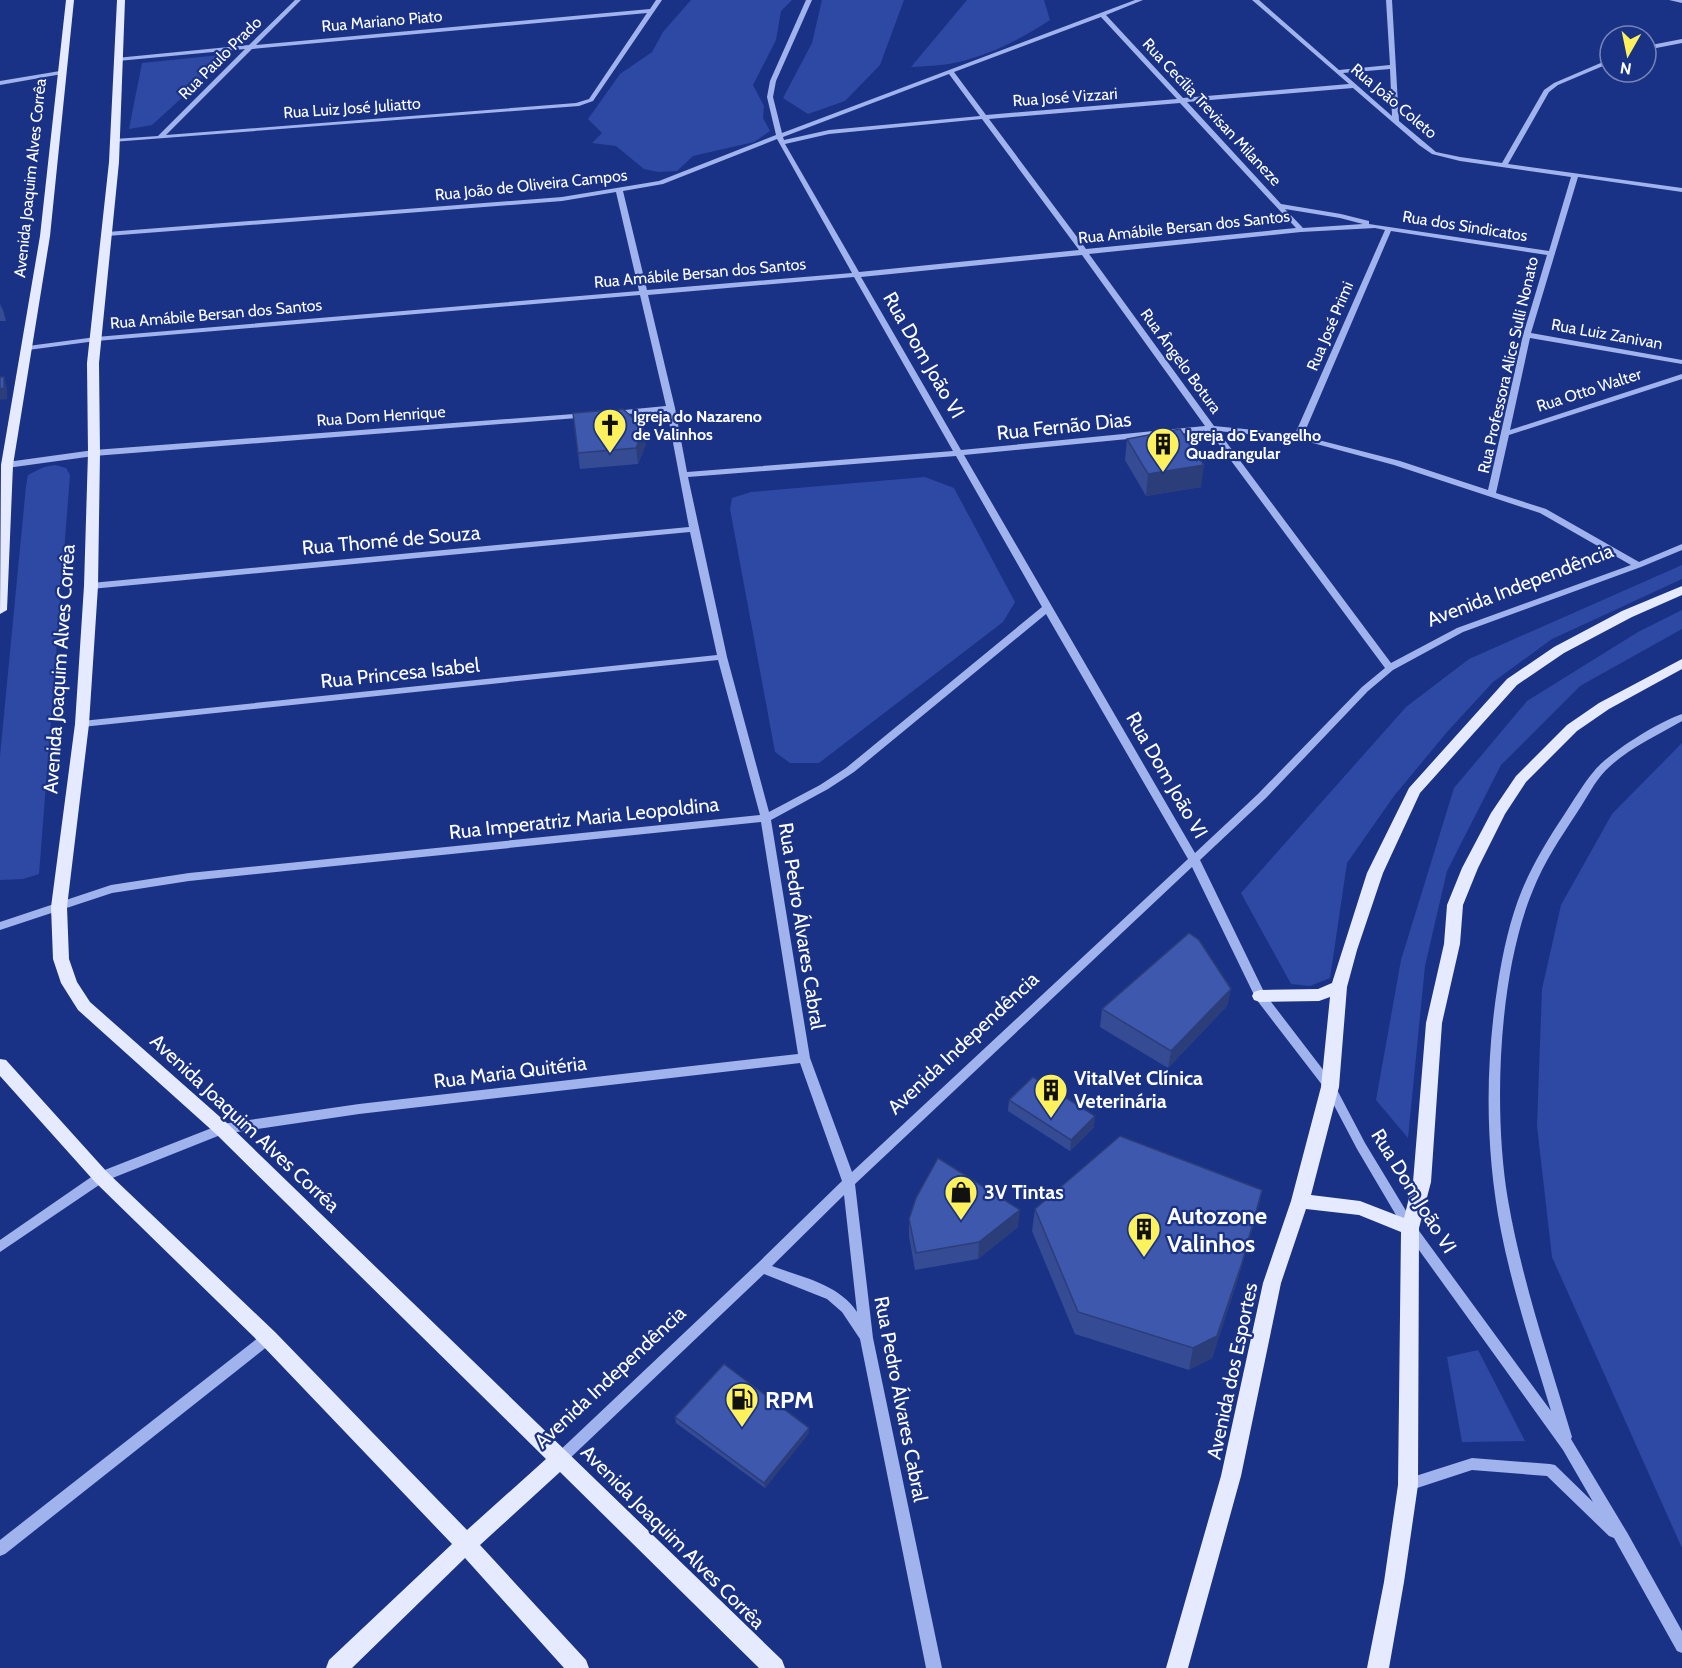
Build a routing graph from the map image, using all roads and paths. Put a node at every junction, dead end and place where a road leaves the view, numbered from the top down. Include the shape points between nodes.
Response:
1 (70, 0) edge
2 (121, 0) edge
3 (298, 0) edge
4 (659, 0) edge
5 (809, 0) edge
6 (1140, 0) edge
7 (1256, 0) edge
8 (1389, 0) edge
9 (1672, 0) edge
10 (1682, 0) edge
11 (650, 11) junction
12 (1102, 14) junction
13 (1682, 41) edge
14 (250, 46) junction
15 (1658, 46) edge
16 (118, 59) junction
17 (1598, 66) edge
18 (1393, 68) junction
19 (950, 71) junction
20 (1338, 72) junction
21 (60, 73) junction
22 (0, 83) edge
23 (1353, 86) junction
24 (1183, 102) junction
25 (985, 117) junction
26 (1396, 121) junction
27 (161, 136) junction
28 (780, 140) junction
29 (114, 141) junction
30 (1504, 165) junction
31 (1575, 175) junction
32 (1682, 190) edge
33 (619, 191) junction
34 (1282, 206) junction
35 (1375, 226) junction
36 (1389, 228) junction
37 (1301, 230) junction
38 (107, 234) junction
39 (1085, 253) junction
40 (1550, 254) junction
41 (855, 274) junction
42 (644, 293) junction
43 (1527, 335) junction
44 (96, 339) junction
45 (28, 348) junction
46 (1682, 362) edge
47 (1682, 376) edge
48 (671, 408) junction
49 (1211, 428) junction
50 (1505, 434) junction
51 (1298, 437) junction
52 (94, 453) junction
53 (958, 453) junction
54 (7, 465) junction
55 (683, 475) junction
56 (1492, 493) junction
57 (694, 529) junction
58 (2, 538) edge
59 (1682, 547) edge
60 (1638, 565) junction
61 (91, 586) junction
62 (1682, 590) edge
63 (1047, 608) junction
64 (0, 610) edge
65 (722, 657) junction
66 (1682, 663) edge
67 (1390, 668) junction
68 (1682, 717) edge
69 (82, 724) junction
70 (766, 818) junction
71 (1194, 860) junction
72 (58, 906) junction
73 (0, 926) edge
74 (1339, 987) junction
75 (1260, 996) junction
76 (804, 1058) junction
77 (0, 1065) edge
78 (1330, 1087) junction
79 (222, 1129) junction
80 (101, 1178) junction
81 (849, 1182) junction
82 (1300, 1201) junction
83 (1410, 1228) junction
84 (0, 1247) edge
85 (762, 1268) junction
86 (268, 1338) junction
87 (866, 1338) junction
88 (1568, 1446) junction
89 (561, 1458) junction
90 (1408, 1485) junction
91 (1623, 1539) junction
92 (466, 1544) junction
93 (0, 1549) edge
94 (1682, 1646) edge
95 (337, 1668) edge
96 (578, 1668) edge
97 (774, 1668) edge
98 (934, 1668) edge
99 (1177, 1668) edge
100 (1378, 1668) edge

1 - 21 main road, Avenida Joaquim Alves Corrêa
2 - 16 main road, Avenida Joaquim Alves Corrêa
3 - 14 street, Rua Paulo Prado
4 - 11 street
5 - 28 street, Rua Dom João VI via 773,81 770,97
6 - 12 street, Rua João de Oliveira Campos
7 - 20 street, Rua João Coleto
8 - 18 street
9 - 10 street
11 - 14 street, Rua Mariano Piato
11 - 27 street, Rua Luiz José Juliatto via 591,100 577,105
12 - 19 street, Rua João de Oliveira Campos
12 - 24 street, Rua Cecília Trevisan Milaneze
13 - 15 street
14 - 16 street, Rua Mariano Piato
14 - 27 street, Rua Paulo Prado
16 - 29 main road, Avenida Joaquim Alves Corrêa
17 - 30 street via 1546,91
18 - 20 street
18 - 26 street
19 - 25 street, Rua Ângelo Botura
19 - 28 street, Rua João de Oliveira Campos
20 - 23 street, Rua João Coleto
21 - 22 street
21 - 45 main road, Avenida Joaquim Alves Corrêa via 45,236
23 - 24 street, Rua José Vizzari
23 - 26 street, Rua João Coleto
24 - 25 street, Rua José Vizzari
24 - 34 street, Rua Cecília Trevisan Milaneze
25 - 28 street, Rua José Vizzari
25 - 39 street, Rua Ângelo Botura
26 - 30 street, Rua João Coleto via 1434,153
27 - 29 street, Rua Luiz José Juliatto
28 - 33 street, Rua João de Oliveira Campos via 661,183
28 - 41 street, Rua Dom João VI
29 - 38 main road, Avenida Joaquim Alves Corrêa
30 - 31 street, Rua João Coleto
31 - 32 street, Rua João Coleto
31 - 40 street, Rua Professora Alice Sulli Nonato
33 - 38 street, Rua João de Oliveira Campos via 562,199
33 - 42 street, Rua Pedro Álvares Cabral
34 - 35 street
34 - 37 street, Rua Cecília Trevisan Milaneze
35 - 36 street, Rua dos Sindicatos
35 - 37 street, Rua Amábile Bersan dos Santos
36 - 40 street, Rua dos Sindicatos
36 - 51 street, Rua José Primi
37 - 39 street, Rua Amábile Bersan dos Santos
38 - 44 main road, Avenida Joaquim Alves Corrêa
39 - 41 street, Rua Amábile Bersan dos Santos
39 - 49 street, Rua Ângelo Botura
40 - 43 street, Rua Professora Alice Sulli Nonato
41 - 42 street, Rua Amábile Bersan dos Santos
41 - 53 street, Rua Dom João VI
42 - 44 street, Rua Amábile Bersan dos Santos
42 - 48 street, Rua Pedro Álvares Cabral
43 - 46 street, Rua Luiz Zanivan
43 - 50 street, Rua Professora Alice Sulli Nonato
44 - 45 street, Rua Amábile Bersan dos Santos
44 - 52 main road, Avenida Joaquim Alves Corrêa
45 - 54 main road, Avenida Joaquim Alves Corrêa
47 - 50 street, Rua Otto Walter
48 - 52 street, Rua Dom Henrique
48 - 55 street, Rua Pedro Álvares Cabral
49 - 51 street, Rua Fernão Dias
49 - 53 street, Rua Fernão Dias
49 - 67 street, Rua Ângelo Botura
50 - 56 street, Rua Professora Alice Sulli Nonato
51 - 56 street, Rua Fernão Dias
52 - 54 street
52 - 61 main road, Avenida Joaquim Alves Corrêa
53 - 55 street, Rua Fernão Dias
53 - 63 street, Rua Dom João VI
54 - 58 main road, Avenida Joaquim Alves Corrêa
55 - 57 street, Rua Pedro Álvares Cabral
56 - 60 street, Rua Fernão Dias via 1543,511
57 - 61 street, Rua Thomé de Souza
57 - 65 street, Rua Pedro Álvares Cabral
58 - 64 main road, Avenida Joaquim Alves Corrêa
59 - 60 street, Avenida Independência
60 - 67 street, Avenida Independência via 1460,630
61 - 69 main road, Avenida Joaquim Alves Corrêa
62 - 74 main road, Avenida dos Esportes via 1559,650 1512,682 1414,791 1374,873
63 - 70 street, Rua Imperatriz Maria Leopoldina via 849,770
63 - 71 street, Rua Dom João VI
65 - 69 street, Rua Princesa Isabel
65 - 70 street, Rua Pedro Álvares Cabral
66 - 83 main road via 1572,728 1521,778 1470,868 1455,905 1452,944 1434,1023 1422,1182
67 - 71 street, Avenida Independência
68 - 88 street via 1601,768 1552,841 1522,903 1509,953 1493,1097 1497,1166 1516,1267
69 - 72 main road, Avenida Joaquim Alves Corrêa
70 - 72 street, Rua Imperatriz Maria Leopoldina via 189,877 111,889
70 - 76 street, Rua Pedro Álvares Cabral
71 - 75 street, Rua Dom João VI
71 - 81 street, Avenida Independência
72 - 73 street, Rua Imperatriz Maria Leopoldina
72 - 79 main road, Avenida Joaquim Alves Corrêa via 61,958 69,983 84,1006
74 - 75 main road via 1319,996
74 - 78 main road, Avenida dos Esportes
75 - 78 street, Rua Dom João VI
76 - 79 street, Rua Maria Quitéria via 359,1109
76 - 81 street, Rua Pedro Álvares Cabral
77 - 80 main road
78 - 82 main road, Avenida dos Esportes
78 - 83 street, Rua Dom João VI
79 - 80 street, Rua Maria Quitéria
79 - 89 main road, Avenida Joaquim Alves Corrêa
80 - 84 street, Rua Maria Quitéria
80 - 86 main road
81 - 85 street, Avenida Independência
81 - 87 street, Rua Pedro Álvares Cabral
82 - 83 main road via 1360,1208
82 - 99 main road, Avenida dos Esportes via 1272,1283 1231,1476
83 - 88 street, Rua Dom João VI
83 - 90 main road
85 - 87 street via 832,1295 847,1308
85 - 89 street, Avenida Independência
86 - 92 main road
86 - 93 street
87 - 98 street, Rua Pedro Álvares Cabral
88 - 91 street, Rua Dom João VI
89 - 92 main road, Avenida Independência
89 - 97 main road, Avenida Joaquim Alves Corrêa
90 - 91 street, Rua Dom João VI via 1472,1464 1550,1470
90 - 100 main road
91 - 94 street, Rua Dom João VI
92 - 95 main road, Avenida Independência
92 - 96 main road

